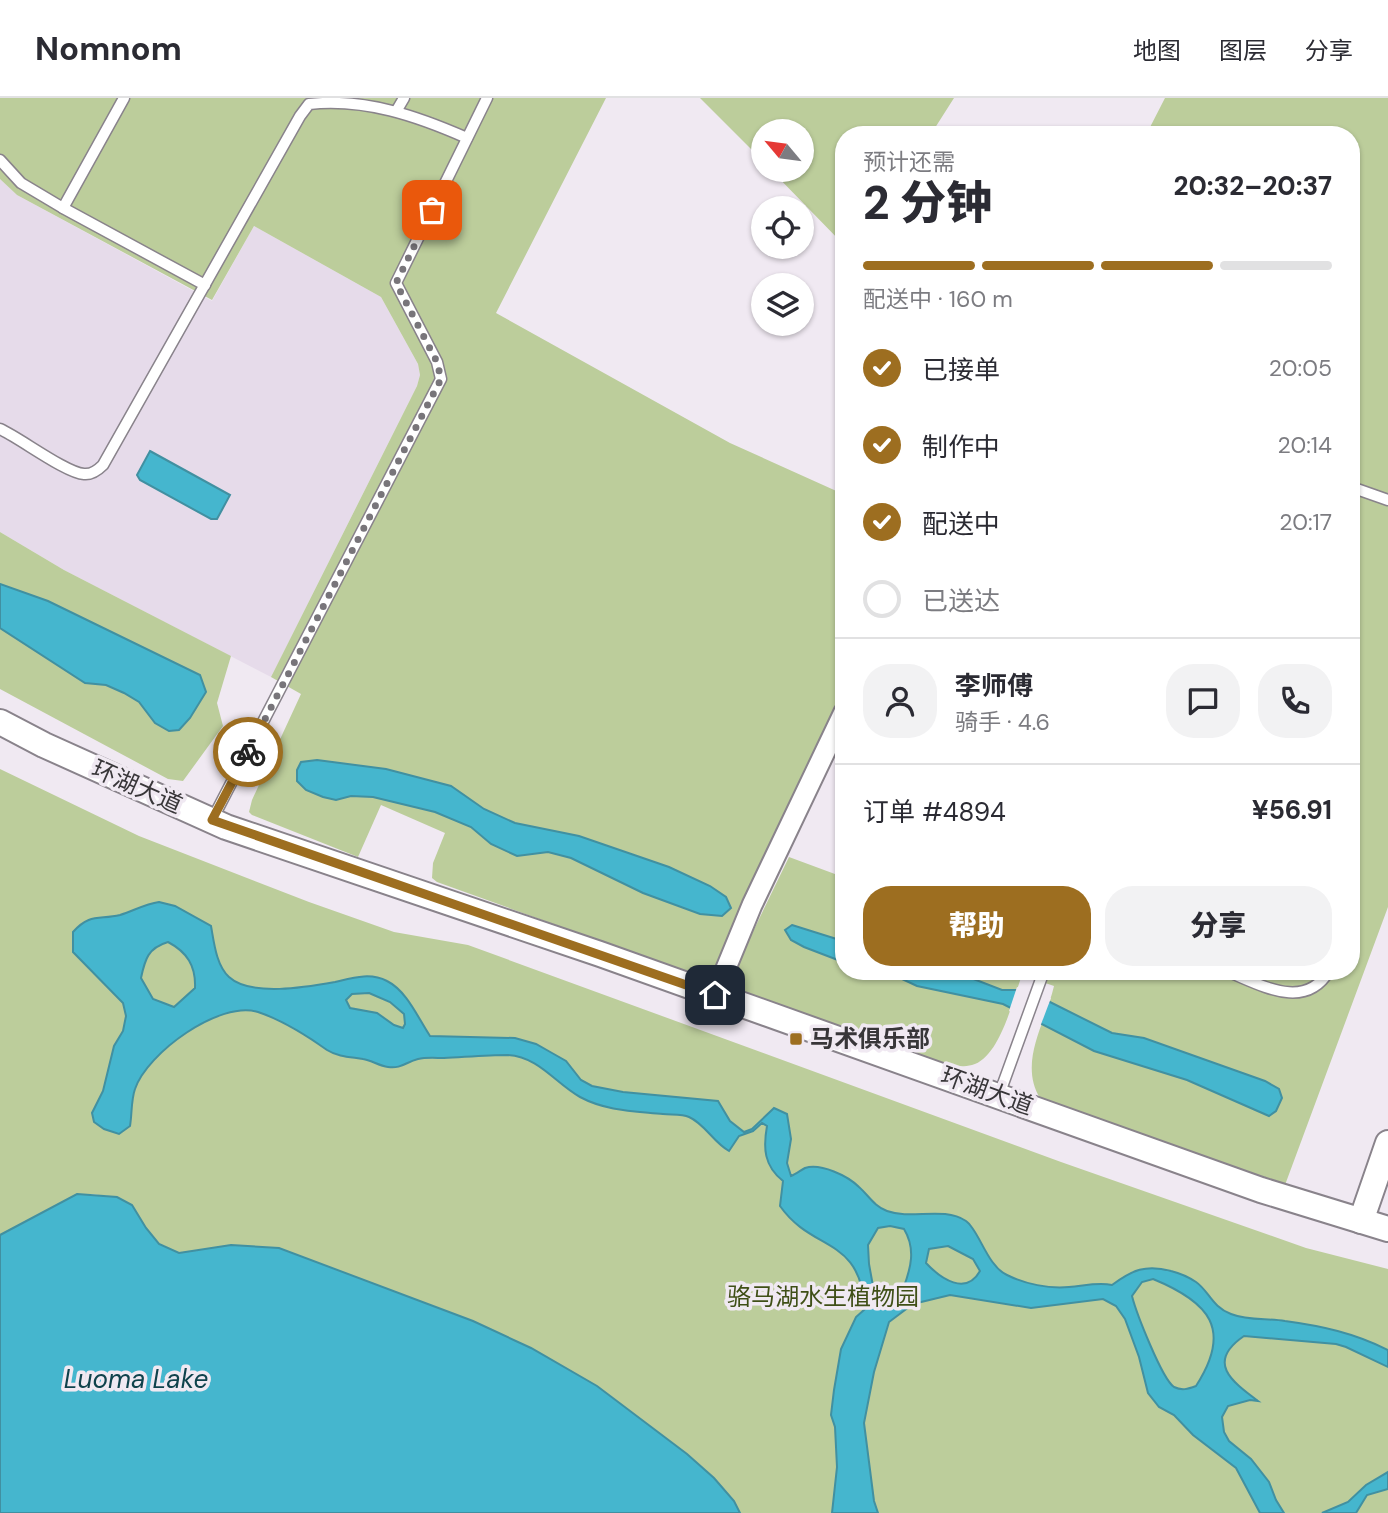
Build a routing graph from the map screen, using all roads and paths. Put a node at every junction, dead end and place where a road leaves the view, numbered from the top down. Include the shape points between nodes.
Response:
1 (124, 98) edge
2 (404, 98) edge
3 (487, 98) edge
4 (397, 110) junction
5 (467, 138) junction
6 (0, 160) edge
7 (63, 208) junction
8 (205, 285) junction
9 (0, 429) edge
10 (1360, 490) edge
11 (1388, 500) edge
12 (0, 722) edge
13 (835, 731) edge
14 (212, 820) junction
15 (1041, 980) edge
16 (1251, 980) edge
17 (1323, 980) edge
18 (715, 995) junction
19 (999, 1096) junction
20 (1388, 1143) edge
21 (1361, 1221) junction
22 (1388, 1229) edge

1 - 7 lane
2 - 4 lane
3 - 5 lane
4 - 5 lane
4 - 8 lane via 309,104
5 - 14 lane via 396,283 437,362 441,379
6 - 7 lane via 22,183
7 - 8 lane
8 - 9 lane via 97,471 84,474 70,469
10 - 11 lane
12 - 14 street, 环湖大道
13 - 18 street via 752,905
14 - 18 street, 环湖大道
15 - 19 lane
16 - 17 lane via 1286,993 1310,990
18 - 19 street, 环湖大道
19 - 21 street, 环湖大道
20 - 21 street
21 - 22 street, 环湖大道

